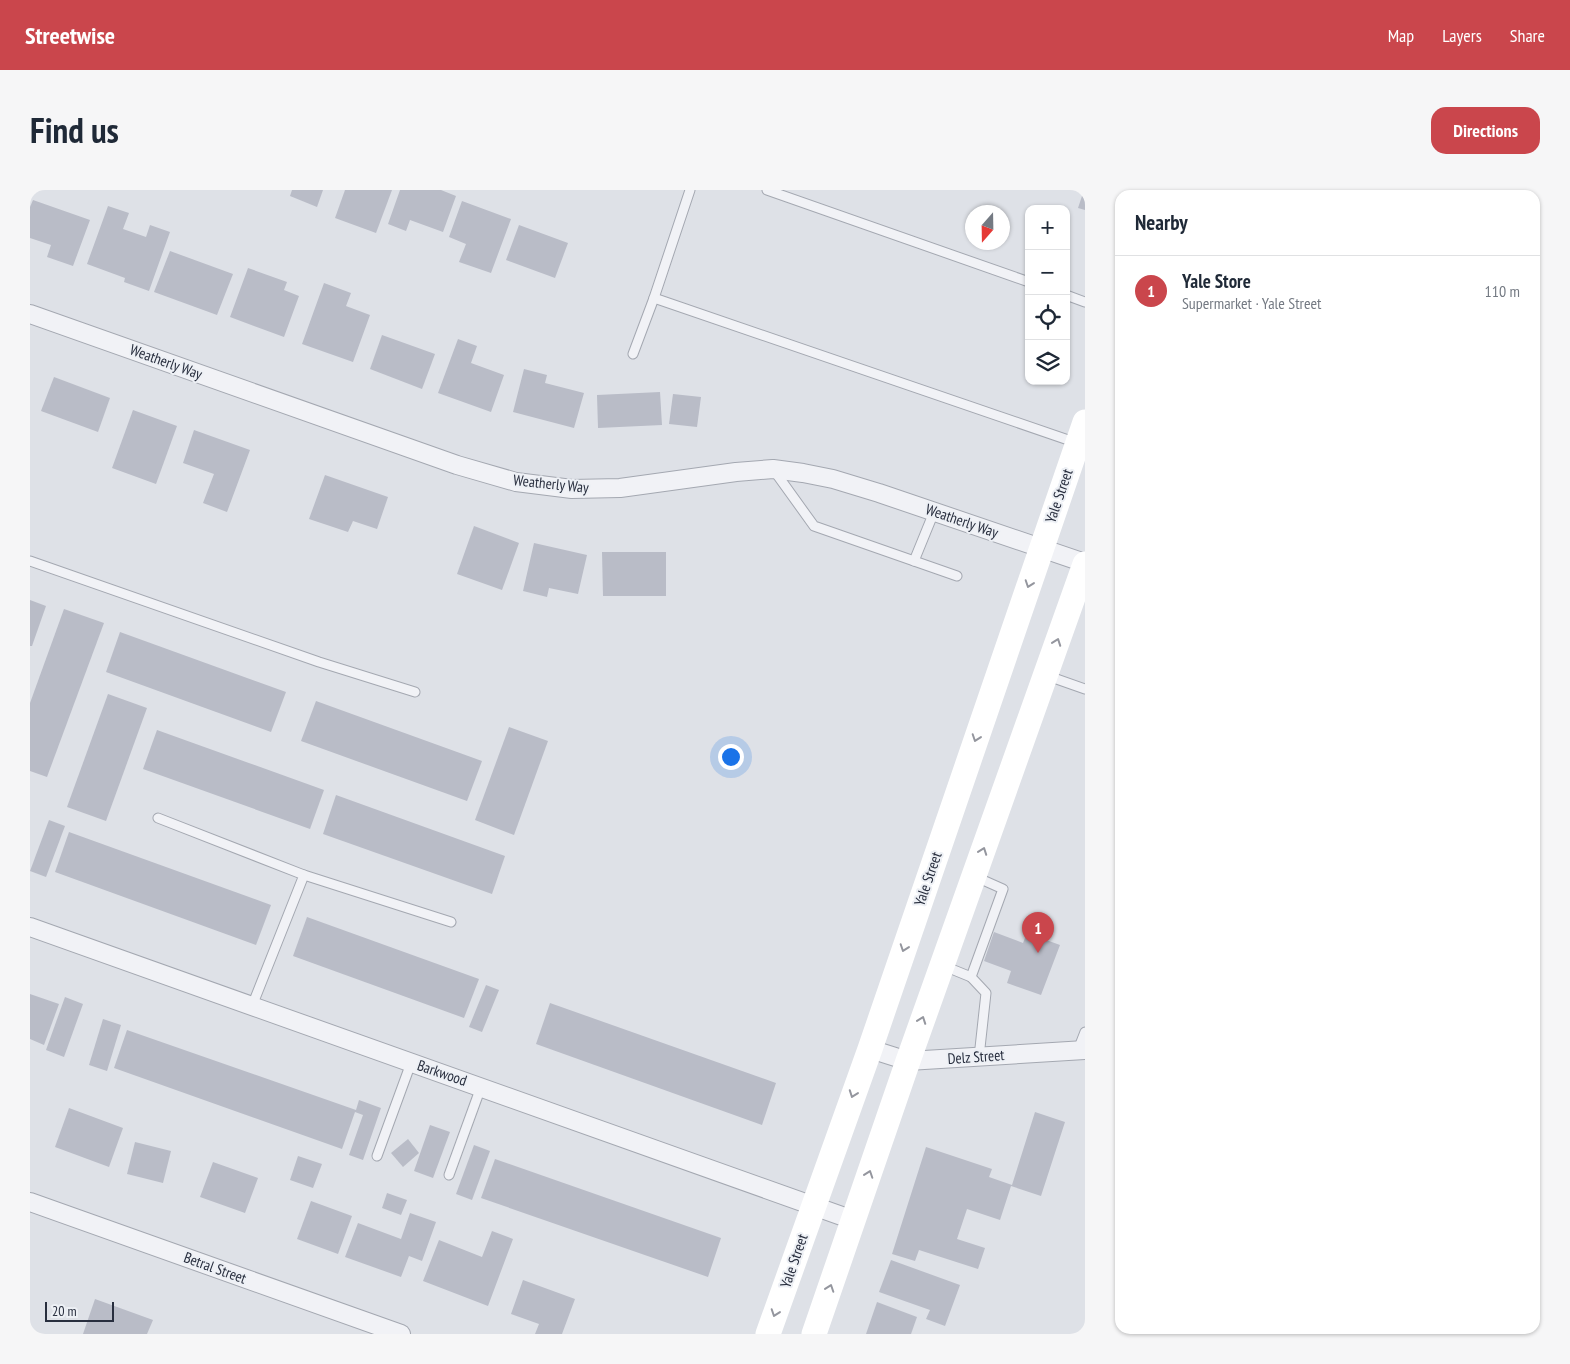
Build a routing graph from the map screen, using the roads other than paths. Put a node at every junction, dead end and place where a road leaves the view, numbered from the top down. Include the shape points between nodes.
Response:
1 (690, 190) edge
2 (767, 190) edge
3 (1025, 281) edge
4 (1070, 296) edge
5 (654, 298) junction
6 (1085, 302) edge
7 (30, 314) edge
8 (633, 354) dead end
9 (1081, 433) edge
10 (773, 469) junction
11 (934, 512) junction
12 (1041, 548) junction
13 (30, 561) edge
14 (914, 561) junction
15 (1085, 564) edge
16 (957, 576) dead end
17 (1046, 675) junction
18 (1085, 689) edge
19 (415, 692) dead end
20 (158, 818) dead end
21 (304, 875) junction
22 (974, 876) junction
23 (451, 922) dead end
24 (30, 927) edge
25 (942, 965) junction
26 (971, 977) junction
27 (252, 1006) junction
28 (1085, 1032) edge
29 (870, 1048) junction
30 (1082, 1050) edge
31 (979, 1057) junction
32 (908, 1062) junction
33 (411, 1063) junction
34 (481, 1087) junction
35 (377, 1156) dead end
36 (449, 1174) dead end
37 (30, 1202) edge
38 (813, 1206) junction
39 (853, 1220) junction
40 (401, 1334) edge
41 (768, 1334) edge
42 (814, 1334) edge

1 - 5 lane
2 - 3 lane
4 - 6 lane
5 - 8 lane
5 - 9 lane
7 - 10 street, Weatherly Way via 457,465 516,482 572,489 620,488
9 - 12 main road, Yale Street
10 - 11 street, Weatherly Way via 833,479
10 - 14 lane via 814,526
11 - 12 street, Weatherly Way
11 - 14 lane
12 - 15 street, Weatherly Way
12 -> 29 main road, Yale Street
13 - 19 lane via 319,662
14 - 16 lane
17 -> 15 main road
17 - 18 lane
22 -> 17 main road
20 - 21 lane
21 - 23 lane
21 - 27 lane
22 - 25 main road
22 - 26 lane via 1003,889
24 - 27 street, Barkwood
25 - 26 lane
32 -> 25 main road
26 - 31 lane via 986,993
27 - 33 street, Barkwood
28 - 30 lane
29 - 32 street, Delz Street
29 -> 38 main road, Yale Street
30 - 31 street, Delz Street
31 - 32 street, Delz Street
39 -> 32 main road
33 - 34 street, Barkwood
33 - 35 lane
34 - 36 lane
34 - 38 street, Barkwood
37 - 40 street, Betral Street
38 - 39 street, Barkwood
38 -> 41 main road, Yale Street
42 -> 39 main road

